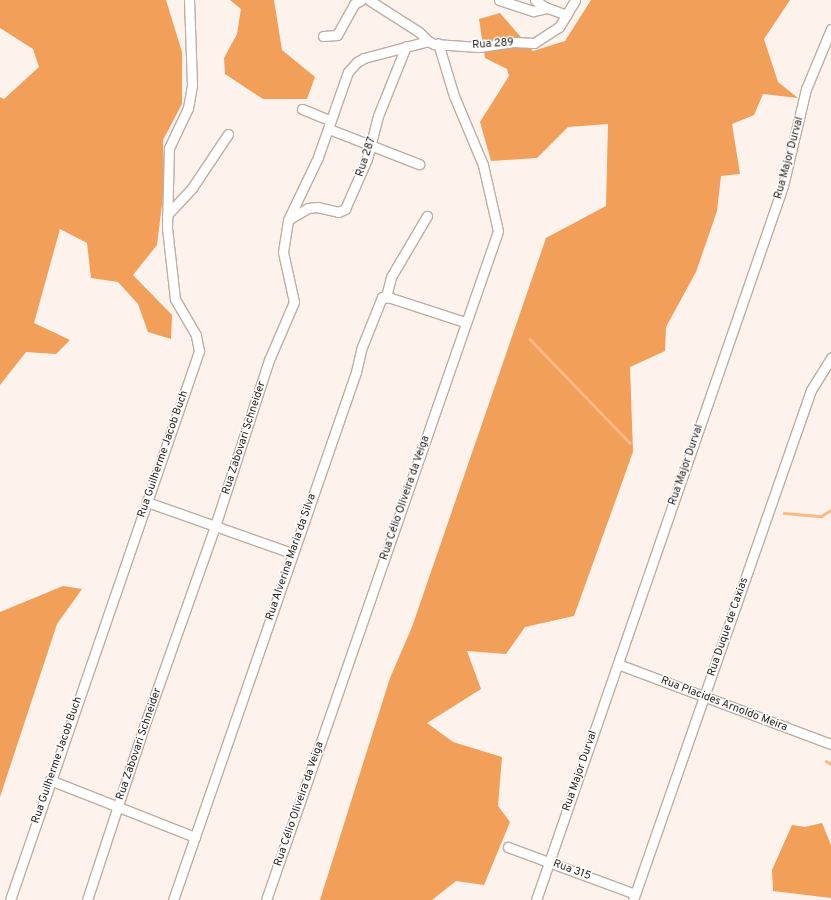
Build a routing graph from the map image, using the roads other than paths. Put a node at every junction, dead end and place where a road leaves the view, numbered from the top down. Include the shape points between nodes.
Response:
1 (189, 0) edge
2 (361, 0) edge
3 (370, 0) edge
4 (499, 0) edge
5 (535, 0) edge
6 (575, 0) edge
7 (546, 8) junction
8 (567, 16) junction
9 (831, 29) edge
10 (323, 36) dead end
11 (428, 41) junction
12 (438, 43) junction
13 (406, 46) junction
14 (302, 109) dead end
15 (330, 125) junction
16 (228, 134) dead end
17 (371, 146) junction
18 (419, 164) dead end
19 (167, 215) junction
20 (427, 216) dead end
21 (288, 220) junction
22 (386, 297) junction
23 (465, 322) junction
24 (831, 358) edge
25 (147, 502) junction
26 (215, 526) junction
27 (292, 553) junction
28 (618, 664) junction
29 (704, 696) junction
30 (831, 744) edge
31 (50, 780) junction
32 (118, 806) junction
33 (195, 837) junction
34 (508, 847) dead end
35 (549, 862) junction
36 (634, 897) edge
37 (10, 900) edge
38 (87, 900) edge
39 (173, 900) edge
40 (266, 900) edge
41 (536, 900) edge

1 - 19 street, Rua Guilherme Jacob Buch via 192,85 188,108 168,148
2 - 10 street via 354,4 337,35
3 - 11 street via 414,28
4 - 7 street via 533,12
5 - 7 street
6 - 8 street, Rua 289
7 - 8 street
8 - 12 street, Rua 289 via 559,27 534,43 514,42 479,47
9 - 28 street, Rua Major Durval via 806,89 783,186
11 - 12 street, Rua Zabovari Schneider
11 - 13 street, Rua Zabovari Schneider
12 - 23 street, Rua Célio Oliveira da Veiga via 454,96 482,165 498,231
13 - 15 street, Rua Zabovari Schneider via 364,58 351,67
13 - 17 street, Rua 287 via 378,116
14 - 15 street
15 - 17 street
15 - 21 street, Rua Zabovari Schneider
16 - 19 street via 192,188
17 - 18 street
17 - 21 street, Rua 287 via 345,209 338,212 317,207 308,208
19 - 25 street, Rua Guilherme Jacob Buch via 175,299 196,335 199,351
20 - 22 street via 392,277
21 - 26 street, Rua Zabovari Schneider via 283,252 294,302 269,360
22 - 23 street
22 - 27 street, Rua Alverina Maria da Silva via 382,297 371,321 356,372
23 - 40 street, Rua Célio Oliveira da Veiga
24 - 29 street, Rua Duque de Caxias via 811,390
25 - 26 street
25 - 31 street, Rua Guilherme Jacob Buch
26 - 27 street
26 - 32 street, Rua Zabovari Schneider
27 - 33 street, Rua Alverina Maria da Silva
28 - 29 street, Rua Placides Arnoldo Meira
28 - 35 street, Rua Major Durval
29 - 30 street, Rua Placides Arnoldo Meira
29 - 36 street, Rua Duque de Caxias
31 - 32 street
31 - 37 street, Rua Guilherme Jacob Buch
32 - 33 street
32 - 38 street, Rua Zabovari Schneider
33 - 39 street, Rua Alverina Maria da Silva
34 - 35 street, Rua 315
35 - 36 street, Rua 315
35 - 41 street, Rua Major Durval

